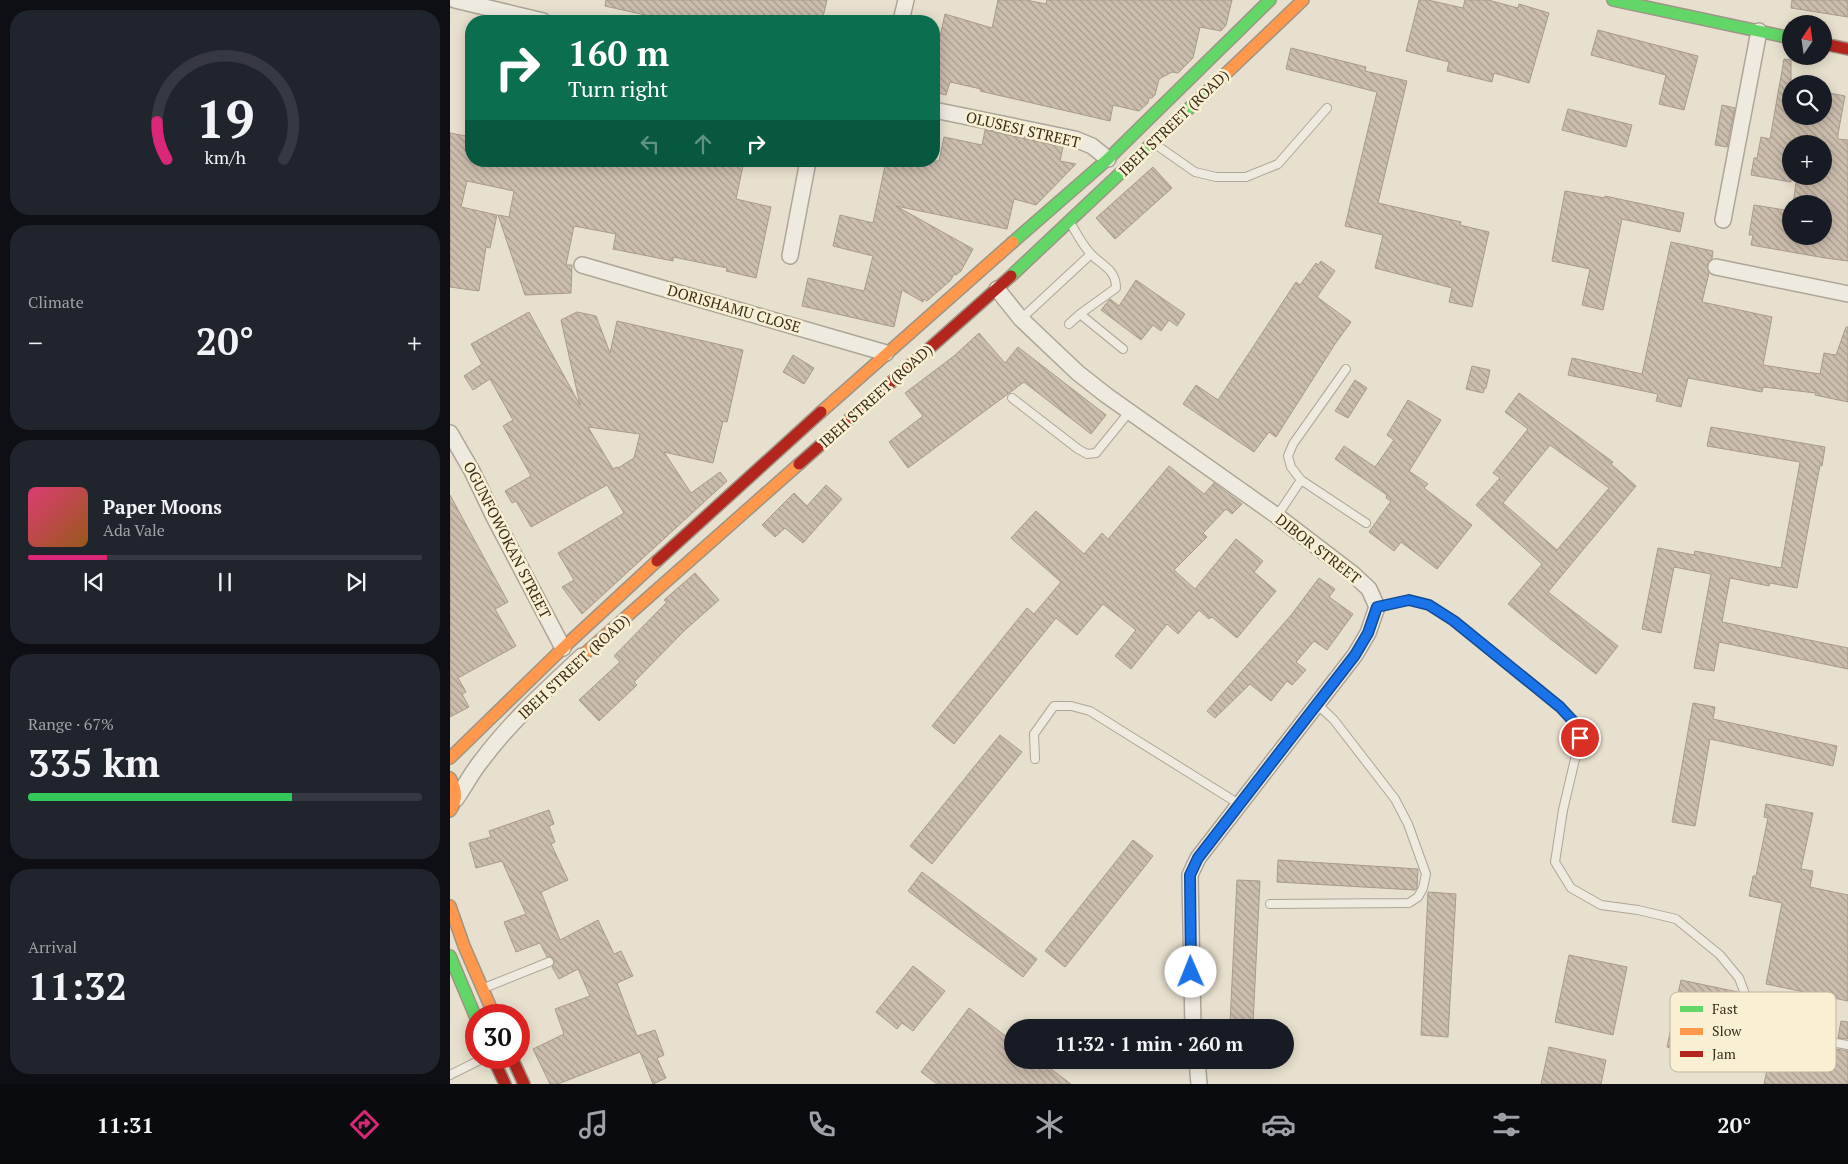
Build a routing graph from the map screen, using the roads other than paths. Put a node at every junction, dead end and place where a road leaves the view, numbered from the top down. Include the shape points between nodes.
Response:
1 (455, 0) edge
2 (906, 0) edge
3 (1270, 0) edge
4 (1303, 0) edge
5 (1613, 0) edge
6 (517, 15) edge
7 (902, 15) edge
8 (1759, 31) junction
9 (1782, 36) edge
10 (1832, 46) edge
11 (1848, 49) edge
12 (1327, 108) dead end
13 (940, 111) edge
14 (1153, 143) junction
15 (1108, 159) junction
16 (807, 167) edge
17 (1723, 220) dead end
18 (1070, 222) junction
19 (1091, 254) junction
20 (790, 256) dead end
21 (582, 266) dead end
22 (1716, 267) dead end
23 (997, 288) junction
24 (1848, 294) edge
25 (1080, 314) junction
26 (1021, 319) junction
27 (1069, 324) dead end
28 (1123, 349) dead end
29 (886, 353) junction
30 (1346, 369) dead end
31 (1012, 398) dead end
32 (1130, 411) junction
33 (450, 433) edge
34 (1301, 480) junction
35 (1277, 516) junction
36 (1366, 523) dead end
37 (1377, 607) junction
38 (563, 648) junction
39 (582, 656) joint
40 (1317, 704) junction
41 (450, 758) edge
42 (1035, 759) dead end
43 (450, 778) edge
44 (1239, 804) junction
45 (452, 809) edge
46 (1270, 904) dead end
47 (450, 906) edge
48 (464, 946) junction
49 (450, 952) edge
50 (450, 956) edge
51 (549, 962) dead end
52 (476, 974) junction
53 (455, 979) edge
54 (483, 989) junction
55 (1744, 992) edge
56 (468, 1004) edge
57 (489, 1004) edge
58 (1193, 1019) edge
59 (465, 1068) edge
60 (498, 1069) edge
61 (517, 1069) edge
62 (1198, 1069) edge
63 (450, 1075) edge
64 (505, 1084) edge
65 (524, 1084) edge
66 (1199, 1084) edge

1 - 6 street
2 - 7 street
3 - 15 street, IBEH STREET (ROAD)
4 - 14 street, IBEH STREET (ROAD)
5 - 8 street
8 - 9 street
8 - 17 street
10 - 11 street
12 - 14 lane via 1278,164 1246,176 1195,172
13 - 15 street, OLUSESI STREET via 1075,139 1092,146
14 - 18 street, IBEH STREET (ROAD)
15 - 29 street, IBEH STREET (ROAD)
16 - 20 street
18 - 19 lane
18 - 23 street, IBEH STREET (ROAD)
19 - 25 lane via 1111,271 1116,279 1116,288
19 - 26 lane
21 - 29 street, DORISHAMU CLOSE
22 - 24 street
23 - 26 street, DIBOR STREET
23 - 39 street, IBEH STREET (ROAD)
25 - 27 lane
25 - 28 lane
26 - 32 street, DIBOR STREET via 1078,372
29 - 38 street, IBEH STREET (ROAD)
30 - 34 lane via 1288,456 1291,467
31 - 32 lane via 1087,454 1096,453
32 - 35 street, DIBOR STREET
33 - 38 street, OGUNFOWOKAN STREET
34 - 35 lane
34 - 36 lane
35 - 37 street, DIBOR STREET via 1353,574 1369,589
37 - 40 street via 1368,633 1355,655
37 - 55 lane via 1409,600 1429,605 1454,621 1560,707 1574,722 1580,738 1556,862 1571,888 1601,905 1676,919 1720,955 1739,978
38 - 41 street, IBEH STREET (ROAD)
39 - 45 street, IBEH STREET (ROAD) via 496,742
40 - 44 street
40 - 46 lane via 1334,720 1394,799 1408,824 1426,874 1423,888 1409,903
42 - 44 lane via 1034,734 1054,706 1072,706 1090,711
43 - 45 street via 454,784
44 - 58 street via 1198,858 1190,875
47 - 48 street
48 - 49 street
48 - 52 street
50 - 53 street
51 - 54 lane
52 - 53 street
52 - 54 street
53 - 56 street
54 - 57 street
59 - 63 lane
60 - 64 street
61 - 65 street
62 - 66 street

